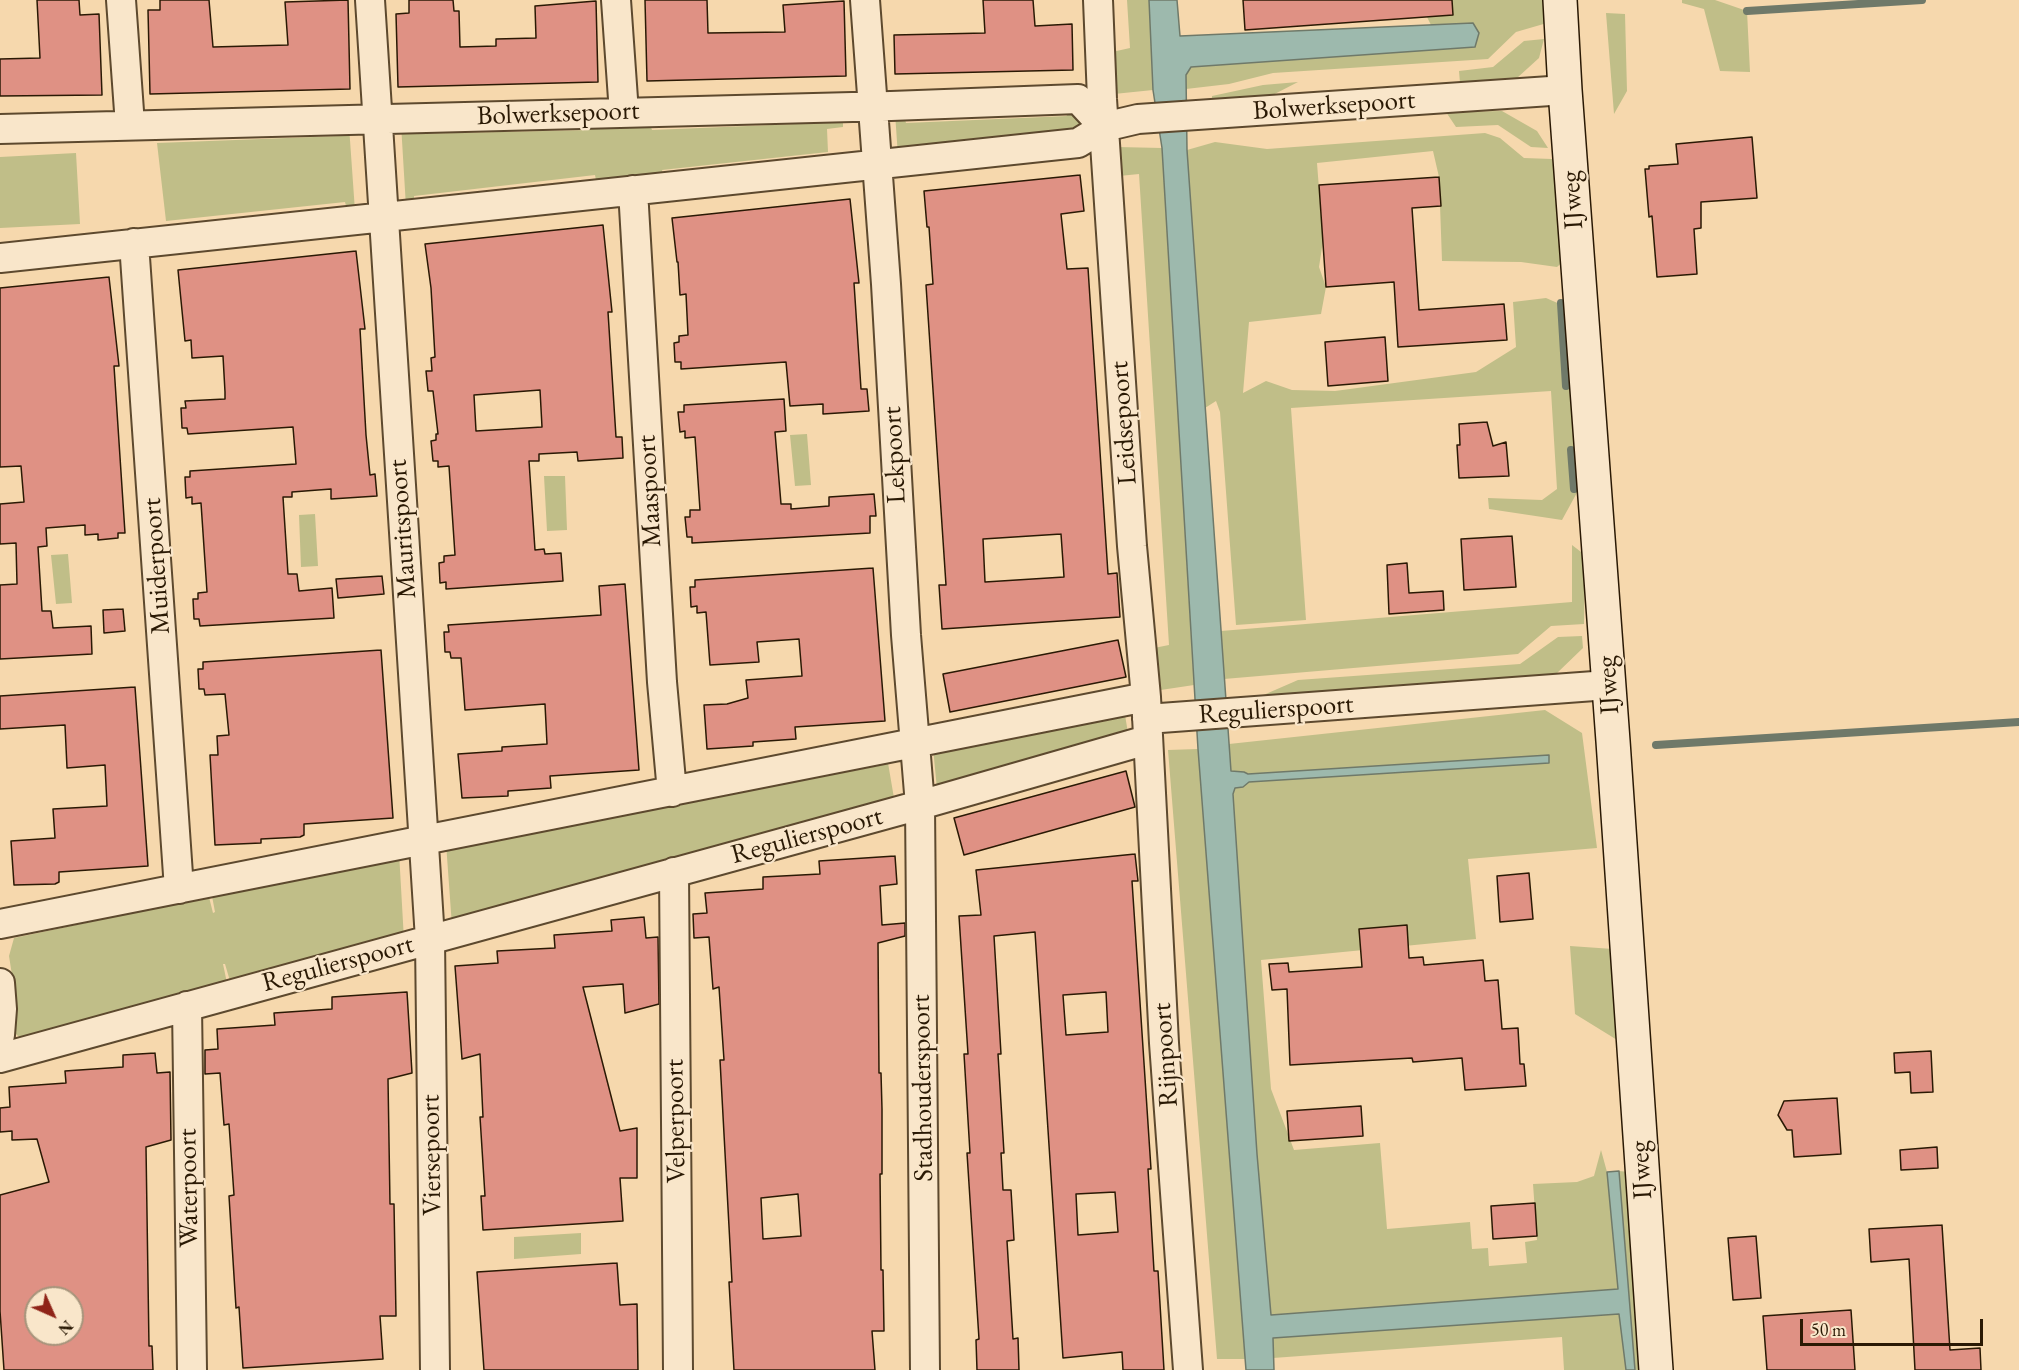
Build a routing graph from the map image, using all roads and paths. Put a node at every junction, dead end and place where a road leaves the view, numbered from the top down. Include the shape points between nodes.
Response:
1 (121, 0) edge
2 (370, 0) edge
3 (616, 0) edge
4 (865, 0) edge
5 (1098, 0) edge
6 (1560, 0) edge
7 (1565, 90) junction
8 (873, 106) junction
9 (624, 112) junction
10 (376, 119) junction
11 (130, 125) junction
12 (1104, 127) junction
13 (0, 129) edge
14 (876, 166) junction
15 (633, 190) junction
16 (382, 217) junction
17 (134, 243) junction
18 (0, 258) edge
19 (1608, 685) junction
20 (1152, 719) junction
21 (914, 744) junction
22 (672, 792) junction
23 (920, 805) junction
24 (424, 841) junction
25 (674, 872) junction
26 (179, 889) junction
27 (0, 924) edge
28 (430, 939) junction
29 (0, 982) edge
30 (187, 1006) junction
31 (0, 1035) edge
32 (0, 1058) edge
33 (192, 1370) edge
34 (435, 1370) edge
35 (678, 1370) edge
36 (925, 1370) edge
37 (1188, 1370) edge
38 (1656, 1370) edge

1 - 11 street
2 - 10 street, Mauritspoort
3 - 9 street
4 - 8 street, Lekpoort
5 - 12 street, Leidsepoort
6 - 7 street, IJweg
7 - 12 street, Bolwerksepoort via 1138,119
7 - 19 street, IJweg
8 - 9 street, Bolwerksepoort
8 - 12 street, Bolwerksepoort via 1078,99
8 - 14 street, Lekpoort
9 - 10 street, Bolwerksepoort
10 - 11 street, Bolwerksepoort
10 - 16 street, Mauritspoort
11 - 13 street, Bolwerksepoort
12 - 14 street, Bolwerksepoort via 1078,143
12 - 20 street, Leidsepoort via 1132,546
14 - 15 street, Bolwerksepoort
14 - 21 street, Lekpoort
15 - 16 street, Bolwerksepoort
15 - 22 street, Maaspoort
16 - 17 street, Bolwerksepoort
16 - 24 street, Mauritspoort
17 - 18 street, Bolwerksepoort
17 - 26 street, Muiderpoort
19 - 20 street, Regulierspoort
19 - 38 street, IJweg
20 - 21 street, Regulierspoort
20 - 23 street, Regulierspoort
20 - 37 street, Rijnpoort via 1164,1043
21 - 22 street, Regulierspoort
21 - 23 street, Lekpoort
22 - 24 street, Regulierspoort
23 - 25 street, Regulierspoort
23 - 36 street, Stadhouderspoort
24 - 26 street, Regulierspoort
24 - 28 street, Mauritspoort
25 - 28 street, Regulierspoort
25 - 35 street, Velperpoort
26 - 27 street, Regulierspoort
28 - 30 street, Regulierspoort
28 - 34 street, Viersepoort
29 - 31 street
30 - 32 street, Regulierspoort
30 - 33 street, Waterpoort

